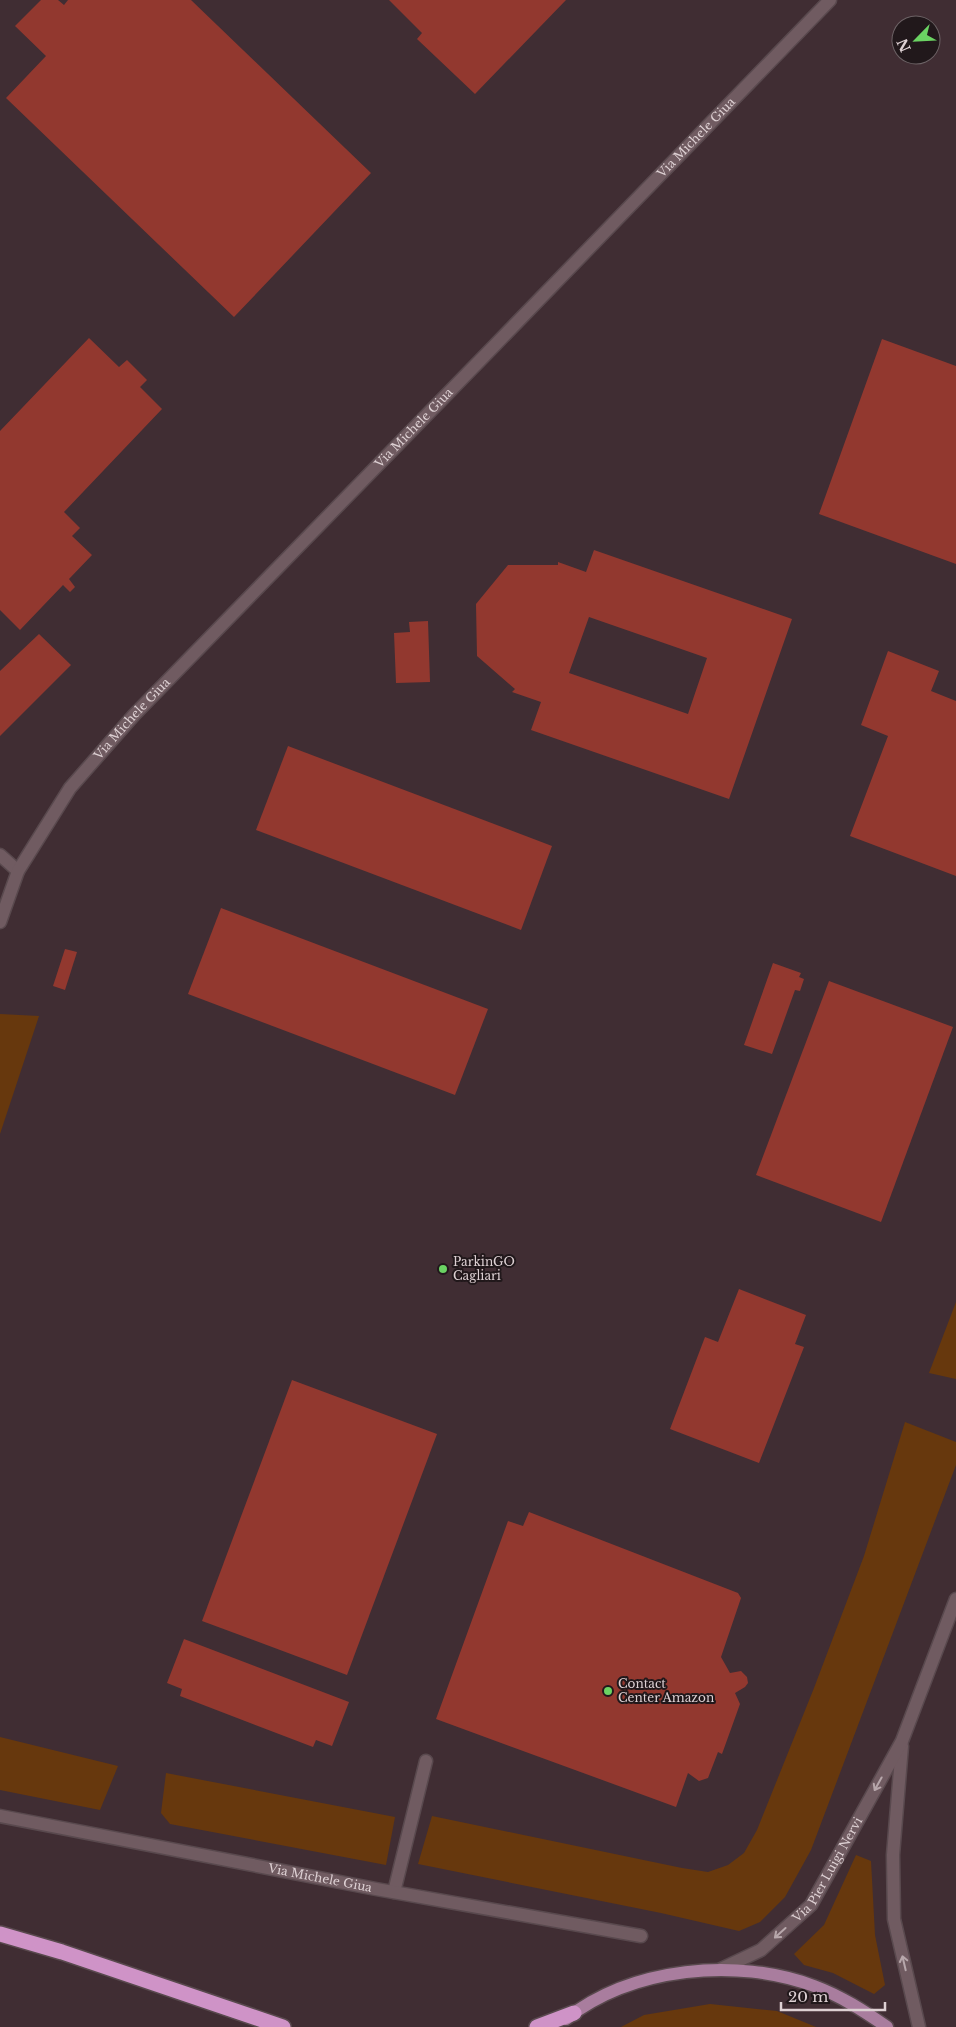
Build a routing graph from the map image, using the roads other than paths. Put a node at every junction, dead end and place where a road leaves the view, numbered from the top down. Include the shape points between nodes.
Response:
1 (830, 0) edge
2 (0, 855) edge
3 (18, 871) junction
4 (0, 922) edge
5 (956, 1599) edge
6 (902, 1741) junction
7 (426, 1761) dead end
8 (0, 1816) edge
9 (394, 1892) junction
10 (0, 1934) edge
11 (641, 1936) dead end
12 (721, 1969) junction
13 (574, 2013) junction
14 (283, 2027) edge
15 (537, 2027) edge
16 (556, 2027) edge
17 (887, 2027) edge
18 (919, 2027) edge

1 - 3 street, Via Michele Giua via 134,715 70,788
2 - 3 street
3 - 4 street, Via Michele Giua
5 - 6 street, Via Pier Luigi Nervi
6 -> 12 street, Via Pier Luigi Nervi via 811,1905 761,1950
18 -> 6 street, Via Pier Luigi Nervi via 894,1919 893,1854
7 - 9 street
8 - 9 street, Via Michele Giua
9 - 11 street, Via Michele Giua
10 - 14 highway
12 - 13 main road via 682,1972 644,1980 608,1994
12 - 17 main road via 768,1973 814,1985 857,2006
13 - 15 highway
13 - 16 main road

